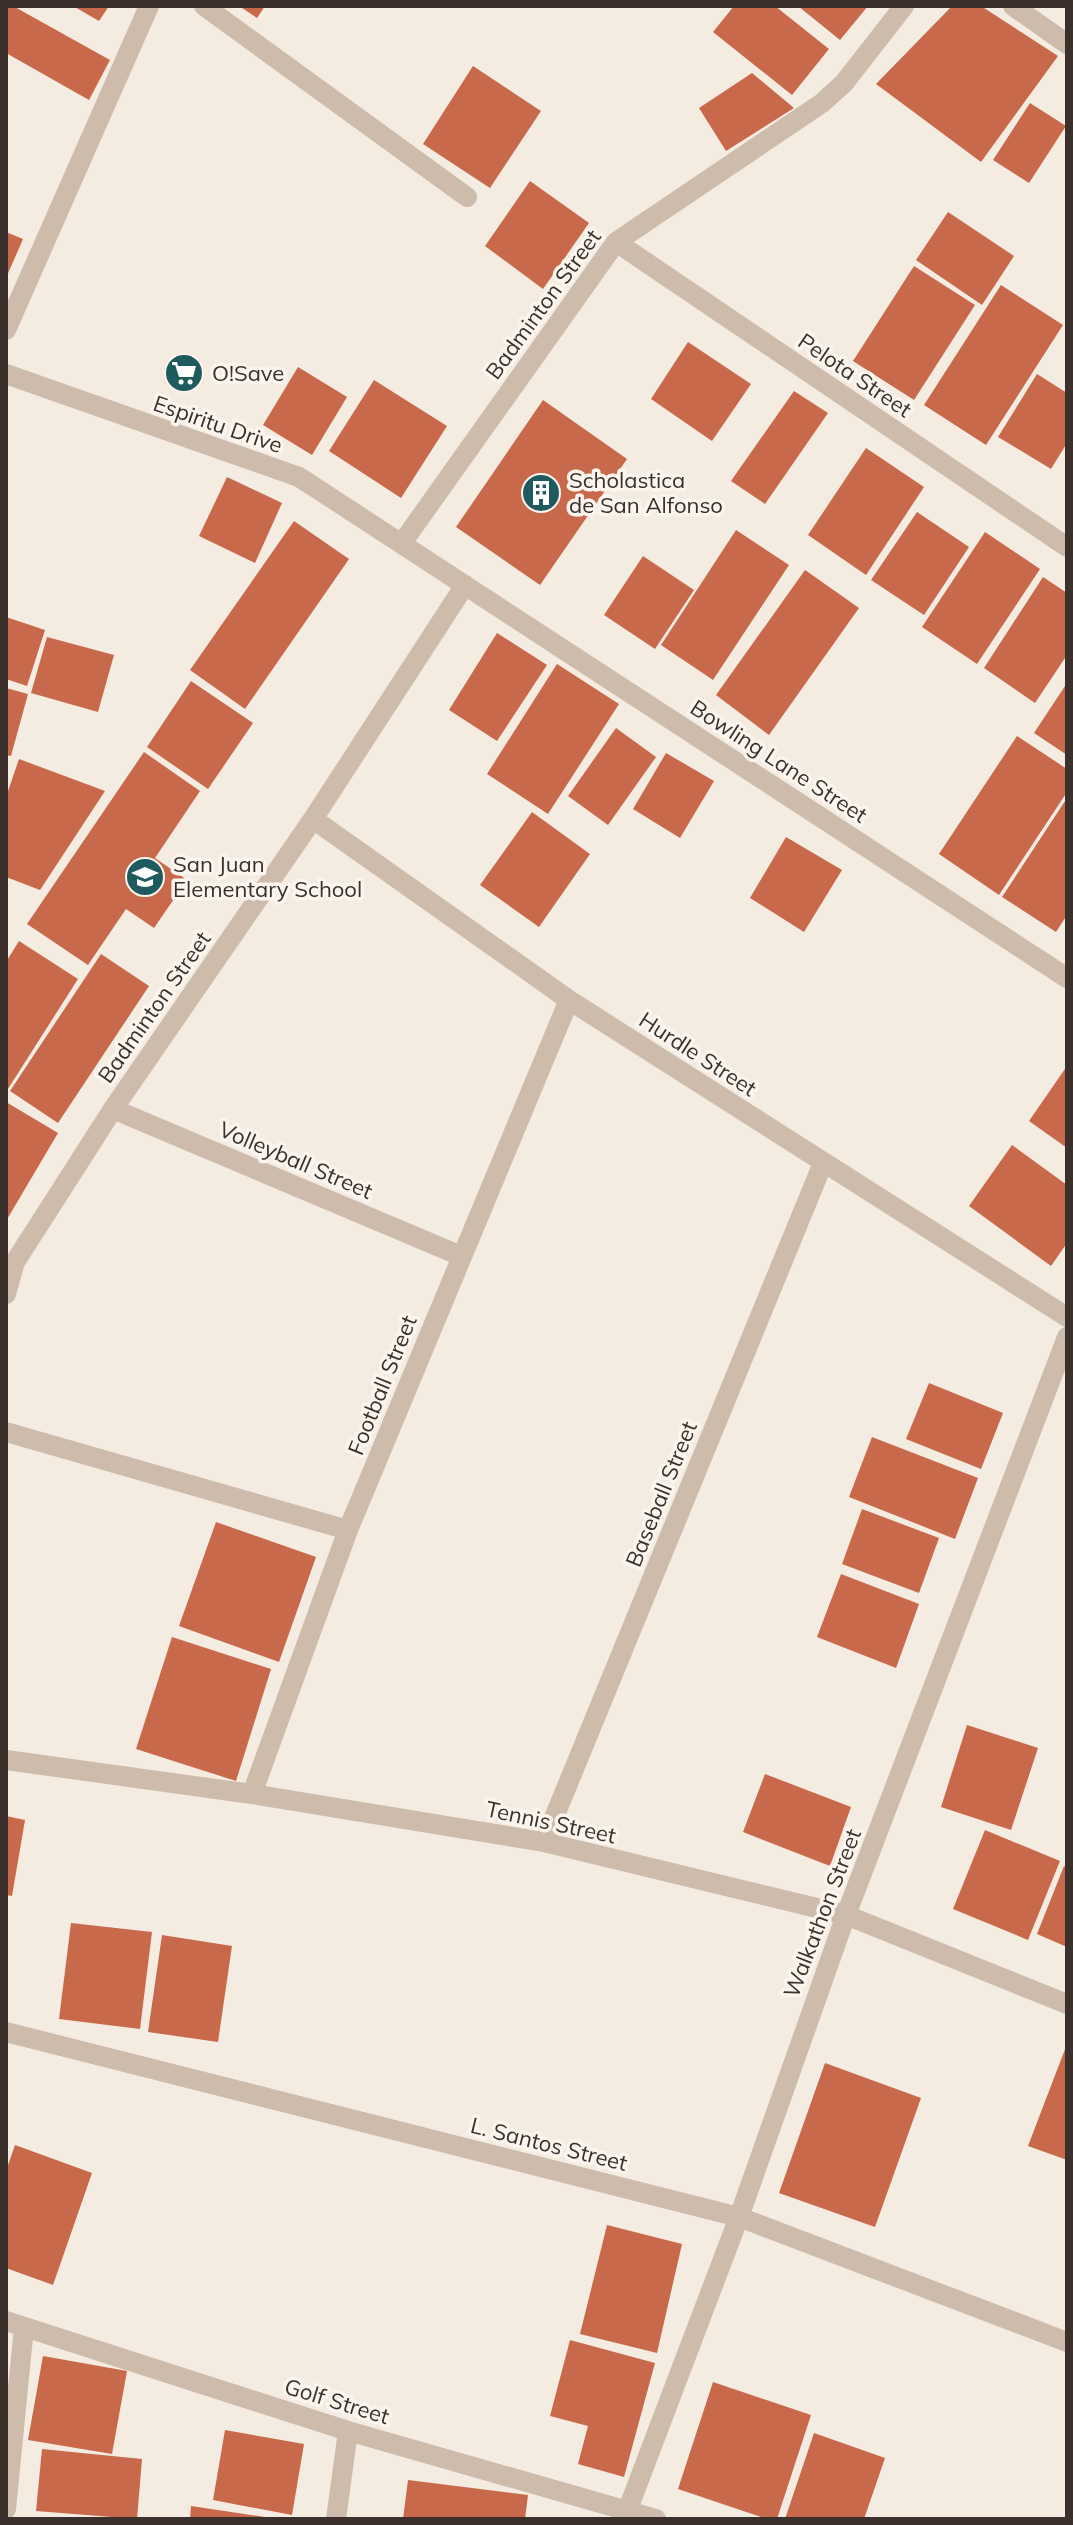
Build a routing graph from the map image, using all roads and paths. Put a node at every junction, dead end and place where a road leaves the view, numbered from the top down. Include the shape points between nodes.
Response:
1 (149, 6) edge
2 (204, 6) edge
3 (904, 6) edge
4 (1013, 6) edge
5 (1067, 44) edge
6 (467, 197) dead end
7 (616, 242) junction
8 (6, 330) edge
9 (6, 374) edge
10 (402, 543) junction
11 (1067, 547) edge
12 (465, 585) junction
13 (313, 819) junction
14 (1067, 978) edge
15 (569, 1000) junction
16 (113, 1109) junction
17 (823, 1163) junction
18 (461, 1256) junction
19 (6, 1294) edge
20 (1067, 1317) edge
21 (1067, 1337) edge
22 (6, 1432) edge
23 (348, 1530) junction
24 (6, 1760) edge
25 (252, 1794) junction
26 (544, 1842) junction
27 (846, 1915) junction
28 (1067, 2004) edge
29 (6, 2032) edge
30 (739, 2217) junction
31 (15, 2324) edge
32 (1067, 2342) edge
33 (348, 2431) junction
34 (6, 2509) edge
35 (628, 2509) junction
36 (336, 2519) edge
37 (656, 2519) edge

1 - 8 street
2 - 6 street
3 - 7 street, Badminton Street via 822,103
4 - 5 street
7 - 10 street, Badminton Street
7 - 11 street, Pelota Street
9 - 10 street, Espiritu Drive via 299,477
10 - 12 street
12 - 13 street, Badminton Street
12 - 14 street, Bowling Lane Street
13 - 15 street, Hurdle Street
13 - 16 street, Badminton Street
15 - 17 street, Hurdle Street
15 - 18 street, Football Street
16 - 18 street, Volleyball Street
16 - 19 street, Badminton Street via 15,1262
17 - 20 street, Hurdle Street
17 - 26 street, Baseball Street
18 - 23 street, Football Street
21 - 27 street, Walkathon Street
22 - 23 street
23 - 25 street, Football Street
24 - 25 street, Tennis Street
25 - 26 street, Tennis Street
26 - 27 street, Tennis Street
27 - 28 street, Tennis Street
27 - 30 street, Walkathon Street
29 - 30 street, L. Santos Street
30 - 32 street, L. Santos Street
30 - 35 street, Walkathon Street
31 - 33 street, Golf Street
31 - 34 street
33 - 35 street, Golf Street
33 - 36 street
35 - 37 street, Golf Street

